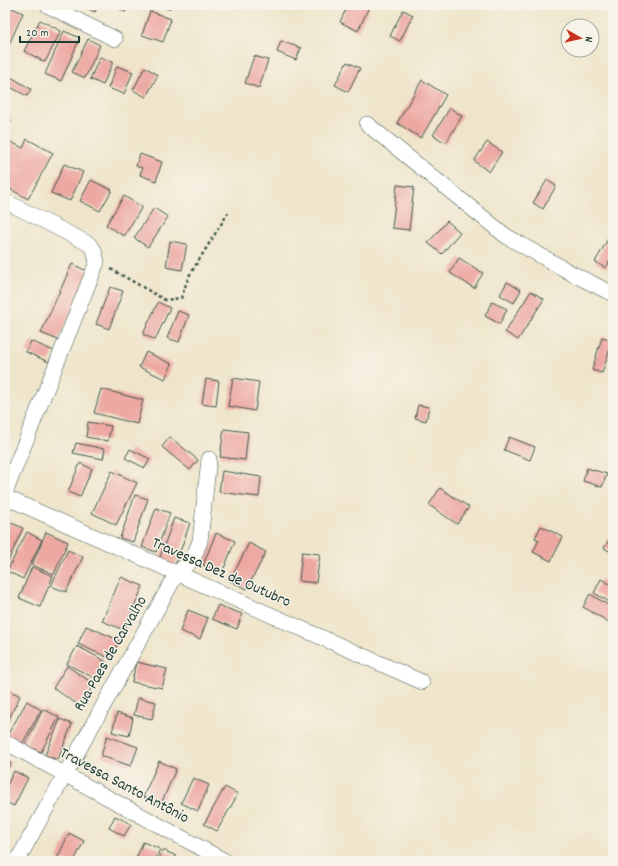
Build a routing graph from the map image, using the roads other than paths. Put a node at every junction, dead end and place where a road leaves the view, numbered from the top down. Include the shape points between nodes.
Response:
1 (47, 5) edge
2 (115, 39) dead end
3 (367, 124) dead end
4 (5, 201) edge
5 (613, 294) edge
6 (209, 459) dead end
7 (5, 493) edge
8 (5, 497) edge
9 (177, 573) junction
10 (422, 682) dead end
11 (5, 742) edge
12 (65, 774) junction
13 (17, 861) edge
14 (225, 861) edge

1 - 2 street
3 - 5 street via 506,236
4 - 7 street via 89,244 94,250 97,262
6 - 9 street, Rua Paes de Carvalho via 200,541 193,559
8 - 9 street, Travessa Dez de Outubro
9 - 10 street, Travessa Dez de Outubro
9 - 12 street, Rua Paes de Carvalho
11 - 12 street, Travessa Santo Antônio
12 - 13 street, Rua Paes de Carvalho
12 - 14 street, Travessa Santo Antônio

